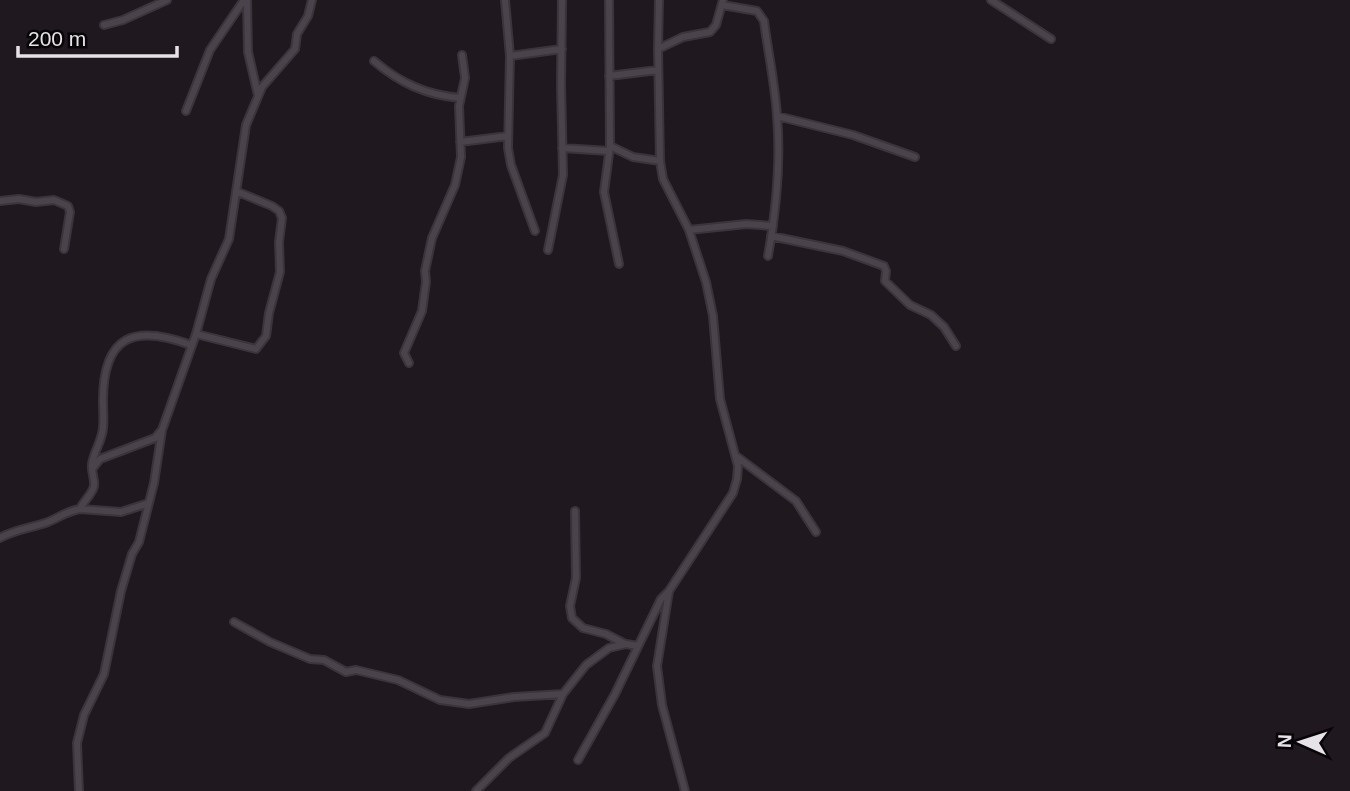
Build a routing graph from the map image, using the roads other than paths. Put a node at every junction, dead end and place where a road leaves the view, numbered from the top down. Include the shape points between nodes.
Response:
1 (167, 0) edge
2 (246, 0) edge
3 (312, 0) edge
4 (505, 0) edge
5 (562, 0) edge
6 (609, 0) edge
7 (659, 0) edge
8 (991, 0) edge
9 (722, 3) edge
10 (104, 25) dead end
11 (1051, 39) dead end
12 (562, 49) junction
13 (658, 49) junction
14 (462, 55) dead end
15 (510, 56) junction
16 (374, 61) dead end
17 (658, 70) junction
18 (609, 76) junction
19 (258, 97) junction
20 (460, 98) junction
21 (186, 111) dead end
22 (778, 116) junction
23 (508, 136) junction
24 (460, 142) junction
25 (562, 148) junction
26 (610, 148) junction
27 (915, 157) dead end
28 (660, 161) junction
29 (238, 192) junction
30 (0, 201) edge
31 (773, 226) junction
32 (689, 230) junction
33 (535, 231) dead end
34 (771, 236) junction
35 (64, 249) dead end
36 (548, 250) dead end
37 (768, 256) dead end
38 (619, 264) dead end
39 (196, 334) junction
40 (191, 345) junction
41 (956, 346) dead end
42 (409, 363) dead end
43 (162, 430) junction
44 (736, 456) junction
45 (92, 469) junction
46 (149, 503) junction
47 (80, 509) junction
48 (575, 511) dead end
49 (816, 532) dead end
50 (0, 538) edge
51 (669, 591) junction
52 (234, 622) dead end
53 (626, 644) junction
54 (638, 646) junction
55 (563, 694) junction
56 (578, 760) dead end
57 (479, 790) edge
58 (79, 791) edge
59 (684, 791) edge

1 - 10 street
2 - 19 street via 248,52
2 - 21 street via 216,38
3 - 19 street via 295,49 268,78
4 - 15 street
5 - 12 street
6 - 18 street
7 - 13 street
8 - 11 street
9 - 13 street via 710,32 683,37
9 - 22 street via 761,14
12 - 15 street
12 - 25 street
13 - 17 street
14 - 20 street via 465,78
15 - 23 street
16 - 20 street via 417,89
17 - 18 street
17 - 28 street
18 - 26 street
19 - 29 street via 246,125
20 - 24 street
22 - 27 street
22 - 31 street
23 - 24 street
23 - 33 street via 511,165
24 - 42 street via 455,186 432,238 422,311 404,353
25 - 26 street
25 - 36 street via 563,175
26 - 28 street
26 - 38 street via 604,192
28 - 32 street via 667,188
29 - 39 street via 229,239 211,279
29 - 39 street via 272,206 282,218 280,272 266,335 256,349
30 - 35 street via 54,200 68,206
31 - 32 street
31 - 34 street
32 - 44 street via 706,282 720,398
34 - 37 street
34 - 41 street via 843,251 884,266 885,281 910,305 937,321
39 - 40 street
40 - 43 street
40 - 45 street via 169,337 140,335 114,349 108,363 103,431
43 - 45 street via 155,438 100,459
43 - 46 street
44 - 49 street via 796,501
44 - 51 street via 733,493
45 - 47 street via 94,487
46 - 47 street via 121,512
46 - 58 street via 121,591 104,674 83,715 77,743
47 - 50 street
48 - 53 street via 572,618 583,628
51 - 54 street
51 - 59 street via 657,666
52 - 55 street via 310,659 324,660 346,672 398,680 440,700 469,704
53 - 54 street
53 - 55 street via 598,654
54 - 56 street
55 - 57 street via 545,733 509,758

